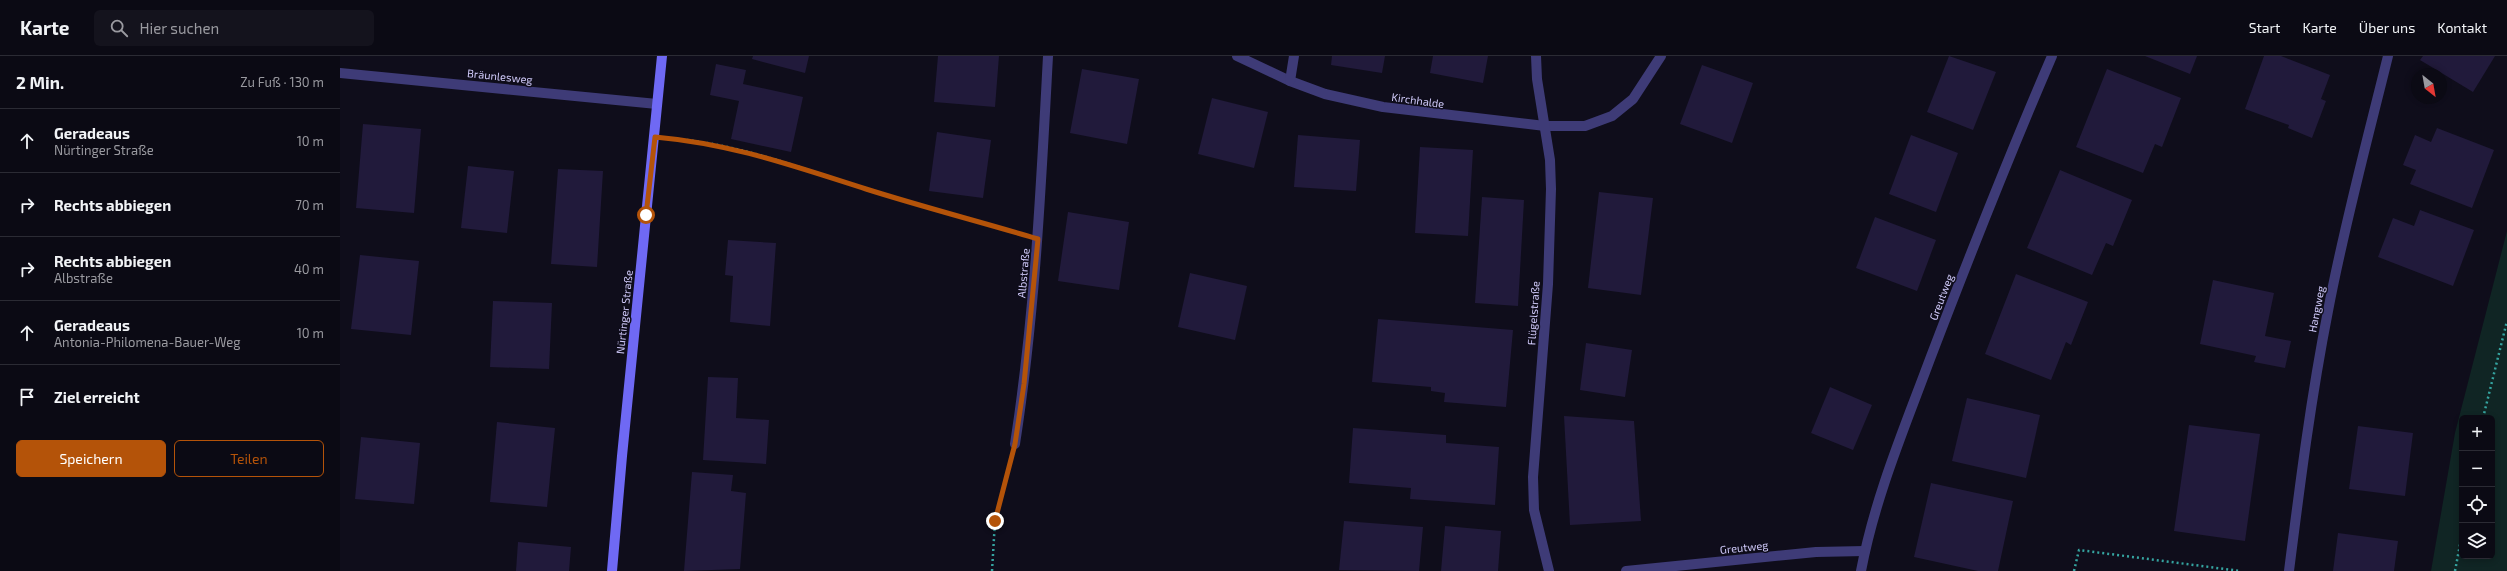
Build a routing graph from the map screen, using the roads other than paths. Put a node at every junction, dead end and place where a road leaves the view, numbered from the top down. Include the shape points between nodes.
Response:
1 (662, 56) edge
2 (1048, 56) edge
3 (1237, 56) edge
4 (1294, 56) edge
5 (1536, 56) edge
6 (1661, 56) edge
7 (2052, 56) edge
8 (2388, 56) edge
9 (340, 73) edge
10 (1290, 81) junction
11 (657, 104) junction
12 (1545, 126) junction
13 (1015, 444) road end
14 (1864, 551) junction
15 (612, 571) edge
16 (1549, 571) edge
17 (1626, 571) edge
18 (1861, 571) edge
19 (2289, 571) edge

1 - 11 street, Nürtinger Straße
2 - 13 street, Albstraße via 1038,239 1024,384
3 - 10 street, Kirchhalde
4 - 10 street
5 - 12 street, Flügelstraße
6 - 12 street, Kirchhalde via 1633,99 1612,116 1585,126
7 - 14 street, Greutweg via 1994,191 1891,462
8 - 19 street, Hangweg via 2357,178 2328,311 2306,437
9 - 11 street, Bräunlesweg
10 - 12 street, Kirchhalde via 1325,94 1383,107
11 - 15 street, Nürtinger Straße
12 - 16 street, Flügelstraße via 1552,189 1548,284 1533,477 1534,510
14 - 17 street, Greutweg via 1816,552
14 - 18 street, Greutweg

